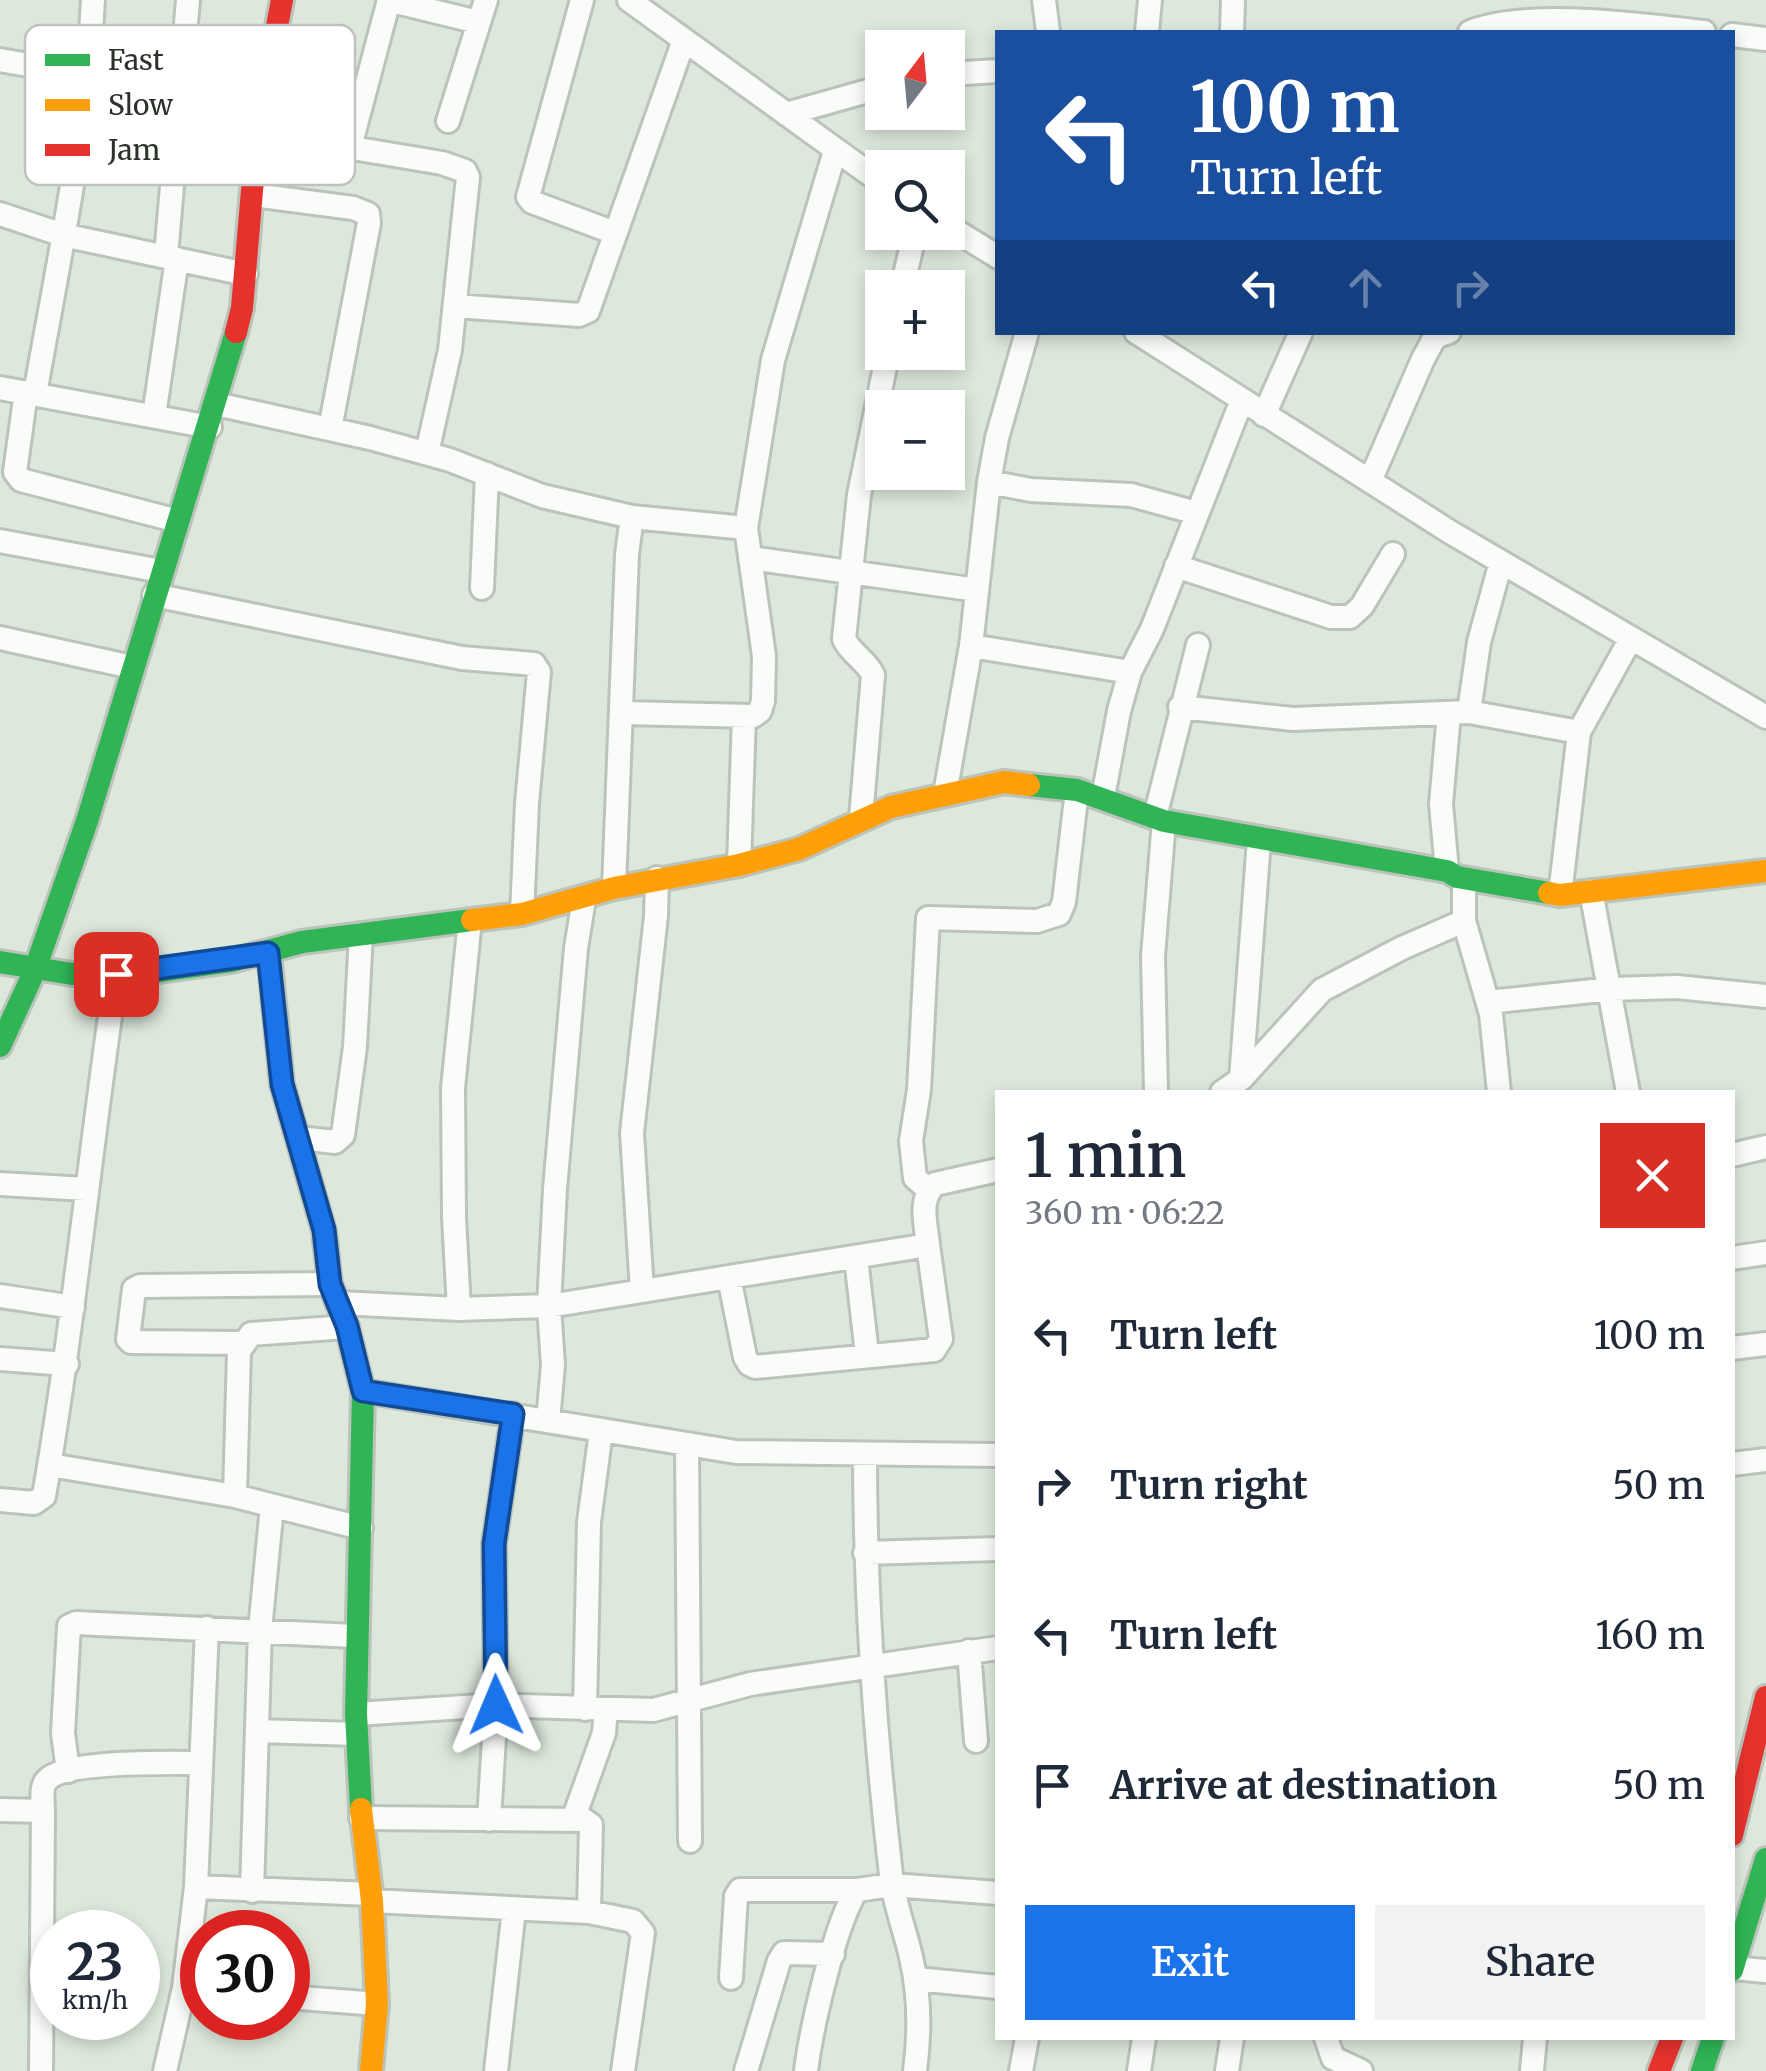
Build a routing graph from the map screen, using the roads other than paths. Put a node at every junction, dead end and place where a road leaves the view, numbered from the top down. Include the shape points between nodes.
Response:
1 (93, 0) edge
2 (188, 0) edge
3 (282, 0) edge
4 (388, 0) edge
5 (582, 0) edge
6 (629, 0) edge
7 (1044, 0) edge
8 (1150, 0) edge
9 (1233, 0) edge
10 (1494, 0) edge
11 (482, 11) edge
12 (1603, 18) edge
13 (1493, 24) junction
14 (91, 25) edge
15 (186, 25) edge
16 (277, 25) edge
17 (1048, 30) edge
18 (1148, 30) edge
19 (1232, 30) edge
20 (1476, 30) edge
21 (1690, 30) edge
22 (1735, 36) edge
23 (1766, 39) edge
24 (684, 40) junction
25 (0, 60) edge
26 (25, 64) edge
27 (995, 71) edge
28 (965, 73) edge
29 (865, 92) edge
30 (786, 114) junction
31 (448, 120) dead end
32 (355, 129) edge
33 (355, 149) edge
34 (835, 150) junction
35 (865, 172) edge
36 (70, 185) edge
37 (177, 185) edge
38 (254, 185) edge
39 (253, 195) junction
40 (0, 214) edge
41 (615, 233) junction
42 (62, 235) junction
43 (965, 237) edge
44 (995, 255) edge
45 (172, 258) junction
46 (246, 274) junction
47 (455, 306) junction
48 (1026, 335) edge
49 (1145, 335) edge
50 (1300, 335) edge
51 (1442, 335) edge
52 (884, 370) edge
53 (0, 388) edge
54 (30, 393) junction
55 (1242, 400) junction
56 (213, 415) junction
57 (1264, 415) junction
58 (154, 416) junction
59 (330, 429) junction
60 (427, 454) junction
61 (488, 474) junction
62 (1370, 481) junction
63 (989, 482) junction
64 (1196, 513) junction
65 (632, 517) junction
66 (178, 521) junction
67 (746, 528) junction
68 (0, 541) edge
69 (1393, 554) dead end
70 (750, 558) junction
71 (1501, 562) junction
72 (1176, 566) junction
73 (161, 571) junction
74 (850, 571) junction
75 (482, 588) dead end
76 (977, 590) junction
77 (154, 595) junction
78 (0, 638) edge
79 (1630, 640) junction
80 (1198, 645) dead end
81 (971, 646) junction
82 (132, 667) junction
83 (1130, 672) junction
84 (1180, 706) junction
85 (623, 713) junction
86 (1459, 713) junction
87 (744, 716) junction
88 (1766, 717) edge
89 (1578, 732) junction
90 (1077, 790) junction
91 (945, 794) junction
92 (1103, 798) junction
93 (861, 818) junction
94 (1160, 819) junction
95 (1259, 840) junction
96 (740, 865) junction
97 (1766, 871) edge
98 (1456, 875) junction
99 (658, 878) junction
100 (614, 888) junction
101 (1591, 891) junction
102 (1560, 895) junction
103 (584, 899) junction
104 (522, 914) junction
105 (470, 920) junction
106 (1464, 921) junction
107 (362, 934) junction
108 (268, 953) junction
109 (0, 962) edge
110 (34, 972) junction
111 (116, 974) junction
112 (1610, 989) junction
113 (1766, 996) edge
114 (1488, 1002) junction
115 (0, 1046) edge
116 (1232, 1086) edge
117 (1156, 1090) edge
118 (1499, 1090) edge
119 (1628, 1090) edge
120 (299, 1138) junction
121 (1766, 1147) edge
122 (1735, 1154) edge
123 (995, 1171) edge
124 (0, 1184) edge
125 (86, 1190) junction
126 (929, 1190) junction
127 (928, 1246) junction
128 (1766, 1253) edge
129 (856, 1258) junction
130 (1735, 1258) edge
131 (730, 1277) junction
132 (642, 1291) junction
133 (335, 1293) junction
134 (0, 1296) edge
135 (549, 1306) junction
136 (73, 1307) junction
137 (459, 1310) junction
138 (347, 1326) junction
139 (242, 1342) junction
140 (1766, 1344) edge
141 (1735, 1348) edge
142 (867, 1354) junction
143 (0, 1359) edge
144 (67, 1364) junction
145 (363, 1391) junction
146 (513, 1414) junction
147 (548, 1421) junction
148 (602, 1431) junction
149 (687, 1445) junction
150 (865, 1455) junction
151 (995, 1455) edge
152 (1766, 1460) edge
153 (1735, 1464) edge
154 (50, 1465) junction
155 (235, 1496) junction
156 (0, 1500) edge
157 (272, 1506) junction
158 (362, 1528) junction
159 (995, 1549) edge
160 (865, 1553) junction
161 (207, 1628) junction
162 (260, 1630) junction
163 (355, 1636) junction
164 (995, 1648) edge
165 (969, 1651) junction
166 (872, 1665) junction
167 (1766, 1696) edge
168 (687, 1703) junction
169 (496, 1705) junction
170 (596, 1709) junction
171 (357, 1724) junction
172 (257, 1731) junction
173 (976, 1741) dead end
174 (201, 1762) junction
175 (68, 1770) junction
176 (1738, 1794) edge
177 (0, 1810) edge
178 (43, 1810) junction
179 (361, 1818) junction
180 (489, 1820) junction
181 (574, 1820) junction
182 (690, 1840) dead end
183 (1766, 1859) edge
184 (892, 1885) junction
185 (196, 1887) junction
186 (857, 1890) junction
187 (252, 1891) junction
188 (995, 1893) edge
189 (371, 1898) junction
190 (514, 1909) junction
191 (196, 1910) edge
192 (589, 1912) junction
193 (833, 1954) junction
194 (1735, 1962) edge
195 (1735, 1969) edge
196 (1766, 1971) edge
197 (731, 1978) dead end
198 (916, 1978) junction
199 (995, 1987) edge
200 (310, 1998) edge
201 (377, 2004) junction
202 (180, 2033) edge
203 (1028, 2040) edge
204 (1144, 2040) edge
205 (1232, 2040) edge
206 (1534, 2040) edge
207 (1671, 2040) edge
208 (1712, 2040) edge
209 (1326, 2054) edge
210 (42, 2071) edge
211 (168, 2071) edge
212 (371, 2071) edge
213 (496, 2071) edge
214 (623, 2071) edge
215 (746, 2071) edge
216 (806, 2071) edge
217 (916, 2071) edge
218 (1022, 2071) edge
219 (1138, 2071) edge
220 (1226, 2071) edge
221 (1361, 2071) edge
222 (1532, 2071) edge
223 (1660, 2071) edge
224 (1702, 2071) edge

1 - 14 street
2 - 15 street
3 - 16 street
4 - 11 street
4 - 32 street
5 - 41 street via 528,197
6 - 24 street
7 - 17 street
8 - 18 street
9 - 19 street
10 - 13 street
11 - 31 street
12 - 13 street
12 - 21 street
13 - 20 street
22 - 23 street
24 - 30 street
24 - 41 street
25 - 26 street
27 - 28 street
29 - 30 street
30 - 34 street
33 - 47 street via 465,171
34 - 35 street
34 - 67 street via 773,360
36 - 42 street
37 - 45 street
38 - 39 street
39 - 46 street
39 - 59 street via 368,214
40 - 42 street
41 - 47 street via 586,313
42 - 45 street
42 - 54 street
43 - 44 street
45 - 46 street
45 - 58 street
46 - 56 street
47 - 60 street
48 - 63 street
49 - 55 street
50 - 57 street
51 - 62 street via 1422,360
52 - 74 street
53 - 54 street
54 - 58 street
54 - 66 street via 15,472 20,480
55 - 57 street
55 - 64 street
56 - 58 street
56 - 59 street
56 - 66 street
57 - 62 street
59 - 60 street
60 - 61 street
61 - 65 street via 542,496
61 - 75 street
62 - 71 street
63 - 64 street via 1131,495
63 - 76 street
64 - 72 street
65 - 67 street
65 - 85 street
66 - 73 street
67 - 70 street
68 - 73 street
69 - 72 street via 1350,618
70 - 74 street
70 - 87 street via 764,701 760,711
71 - 79 street
71 - 86 street
72 - 83 street
73 - 77 street
74 - 76 street
74 - 93 street via 844,639 868,666 874,686
76 - 81 street
77 - 82 street
77 - 104 street via 462,658 534,664 540,672
78 - 82 street
79 - 88 street
79 - 89 street
80 - 84 street
81 - 83 street
81 - 91 street
82 - 110 street
83 - 92 street
84 - 86 street via 1293,719
84 - 94 street
85 - 87 street
85 - 100 street
86 - 89 street
86 - 98 street via 1441,804
87 - 96 street
89 - 102 street
90 - 91 street via 1004,782
90 - 92 street
90 - 126 street via 1060,914 1037,921 928,918 911,1141 915,1178
91 - 93 street
92 - 94 street
93 - 96 street via 799,849
94 - 95 street
94 - 117 street
95 - 98 street
95 - 116 street
96 - 99 street
97 - 101 street
98 - 102 street
98 - 106 street
99 - 100 street
99 - 132 street via 632,1132
100 - 103 street
101 - 102 street
101 - 112 street
103 - 104 street
103 - 135 street
104 - 105 street
105 - 107 street
105 - 137 street via 453,1088
106 - 114 street
106 - 116 street via 1322,990
107 - 108 street
107 - 120 street via 343,1135 334,1142
108 - 111 street
108 - 120 street via 282,1084
109 - 110 street
110 - 111 street
110 - 115 street
111 - 125 street
112 - 113 street via 1678,987
112 - 114 street
112 - 119 street
114 - 118 street
120 - 133 street
121 - 122 street
123 - 126 street
124 - 125 street
125 - 136 street
126 - 127 street
127 - 129 street
127 - 142 street via 939,1346
128 - 130 street
129 - 131 street
129 - 142 street
131 - 132 street
131 - 142 street via 748,1364
132 - 135 street
133 - 137 street
133 - 138 street
133 - 139 street via 134,1289 132,1342
134 - 136 street
135 - 137 street
135 - 147 street via 554,1365
136 - 144 street
138 - 139 street via 251,1334
138 - 145 street
139 - 155 street
140 - 141 street
143 - 144 street
144 - 154 street
145 - 146 street
145 - 158 street
146 - 147 street
146 - 169 street via 494,1544
147 - 148 street
148 - 149 street
148 - 170 street via 590,1522
149 - 150 street
149 - 168 street
150 - 151 street
150 - 160 street
152 - 153 street
154 - 155 street
154 - 156 street via 41,1501
155 - 157 street
157 - 158 street
157 - 162 street
158 - 163 street
159 - 160 street
160 - 166 street
161 - 162 street
161 - 174 street
161 - 175 street via 69,1626
162 - 163 street
162 - 172 street
163 - 171 street
164 - 165 street
165 - 166 street
165 - 173 street
166 - 168 street via 750,1684
166 - 184 street
167 - 176 street
168 - 170 street
168 - 182 street
169 - 170 street
169 - 171 street
169 - 180 street
170 - 181 street via 604,1733
171 - 172 street
171 - 179 street
172 - 187 street
174 - 175 street
174 - 185 street
175 - 178 street via 47,1779
177 - 178 street
178 - 210 street
179 - 180 street
179 - 189 street
180 - 181 street
181 - 192 street via 592,1825
183 - 194 street
184 - 186 street
184 - 188 street
184 - 198 street
185 - 187 street
185 - 191 street
186 - 193 street
186 - 197 street via 740,1890
187 - 189 street
189 - 190 street
189 - 201 street
190 - 192 street
190 - 213 street
192 - 214 street via 624,1917 642,1933
193 - 215 street via 784,1953
193 - 216 street
195 - 196 street
198 - 199 street
198 - 217 street
200 - 201 street
201 - 212 street
202 - 211 street
203 - 218 street
204 - 219 street
205 - 220 street
206 - 222 street
207 - 223 street
208 - 224 street
209 - 221 street

